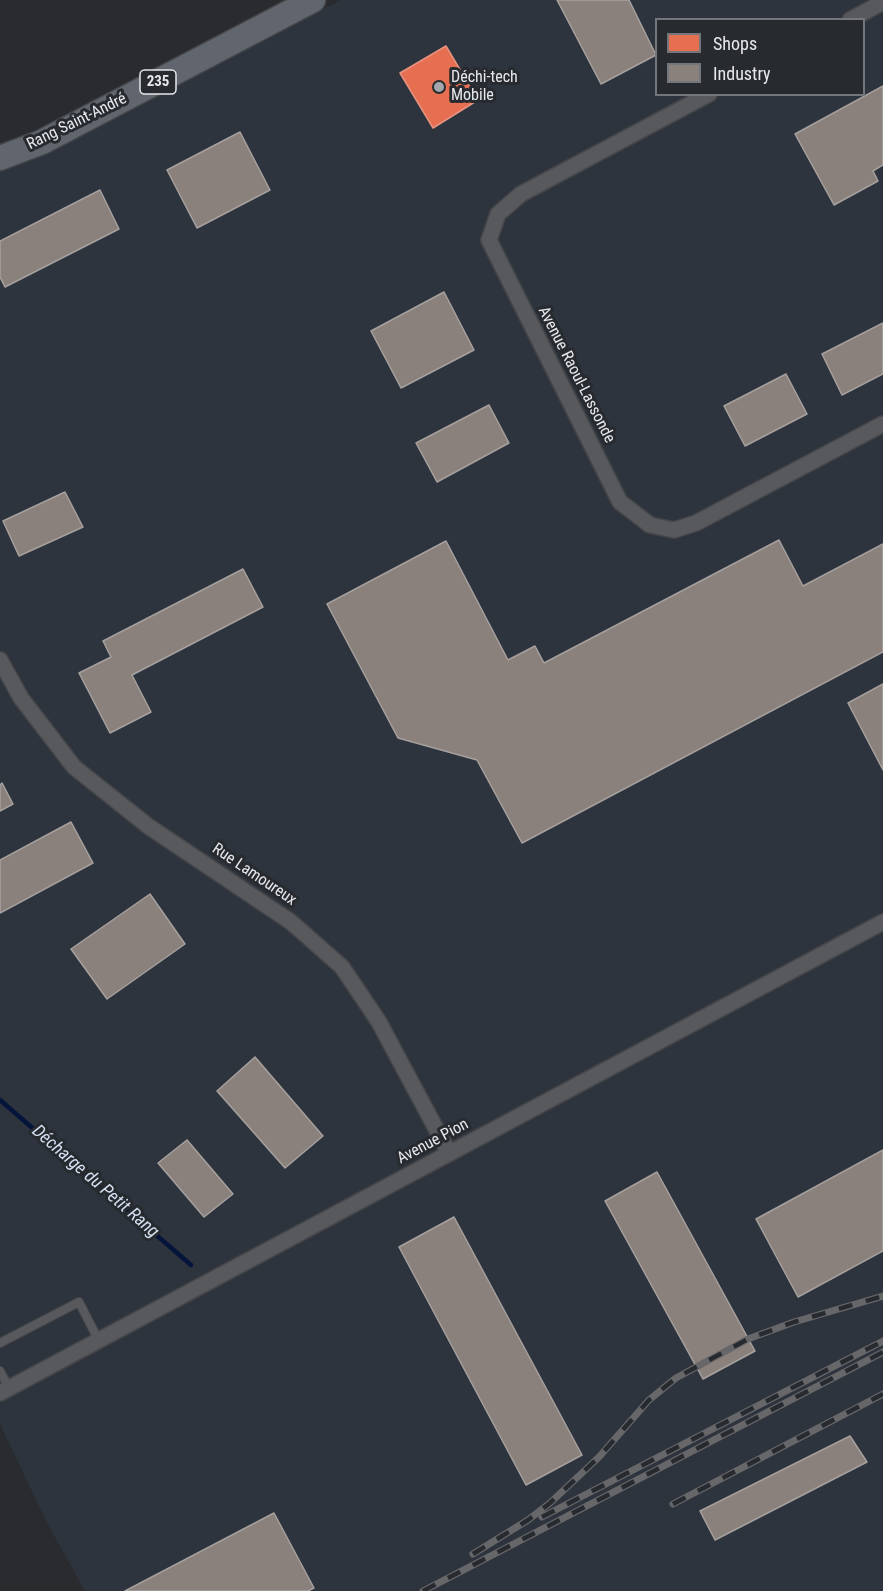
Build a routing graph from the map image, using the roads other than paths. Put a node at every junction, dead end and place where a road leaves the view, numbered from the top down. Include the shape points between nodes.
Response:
1 (313, 0) edge
2 (883, 2) edge
3 (854, 18) edge
4 (705, 96) edge
5 (0, 158) edge
6 (883, 424) edge
7 (0, 660) edge
8 (883, 922) edge
9 (449, 1154) junction
10 (99, 1341) junction
11 (0, 1343) edge
12 (0, 1371) edge
13 (4, 1390) edge

1 - 5 main road, Rang Saint-André / 235 via 42,142
2 - 3 street
4 - 6 street, Avenue Raoul-Lassonde via 521,194 498,214 489,240 620,502 650,525 674,530 696,523
7 - 9 street, Rue Lamoureux via 21,698 74,767 148,826 291,922 342,967 379,1022
8 - 9 street, Avenue Pion
9 - 10 street, Avenue Pion
10 - 11 lane via 79,1302
10 - 13 street, Avenue Pion
12 - 13 lane

